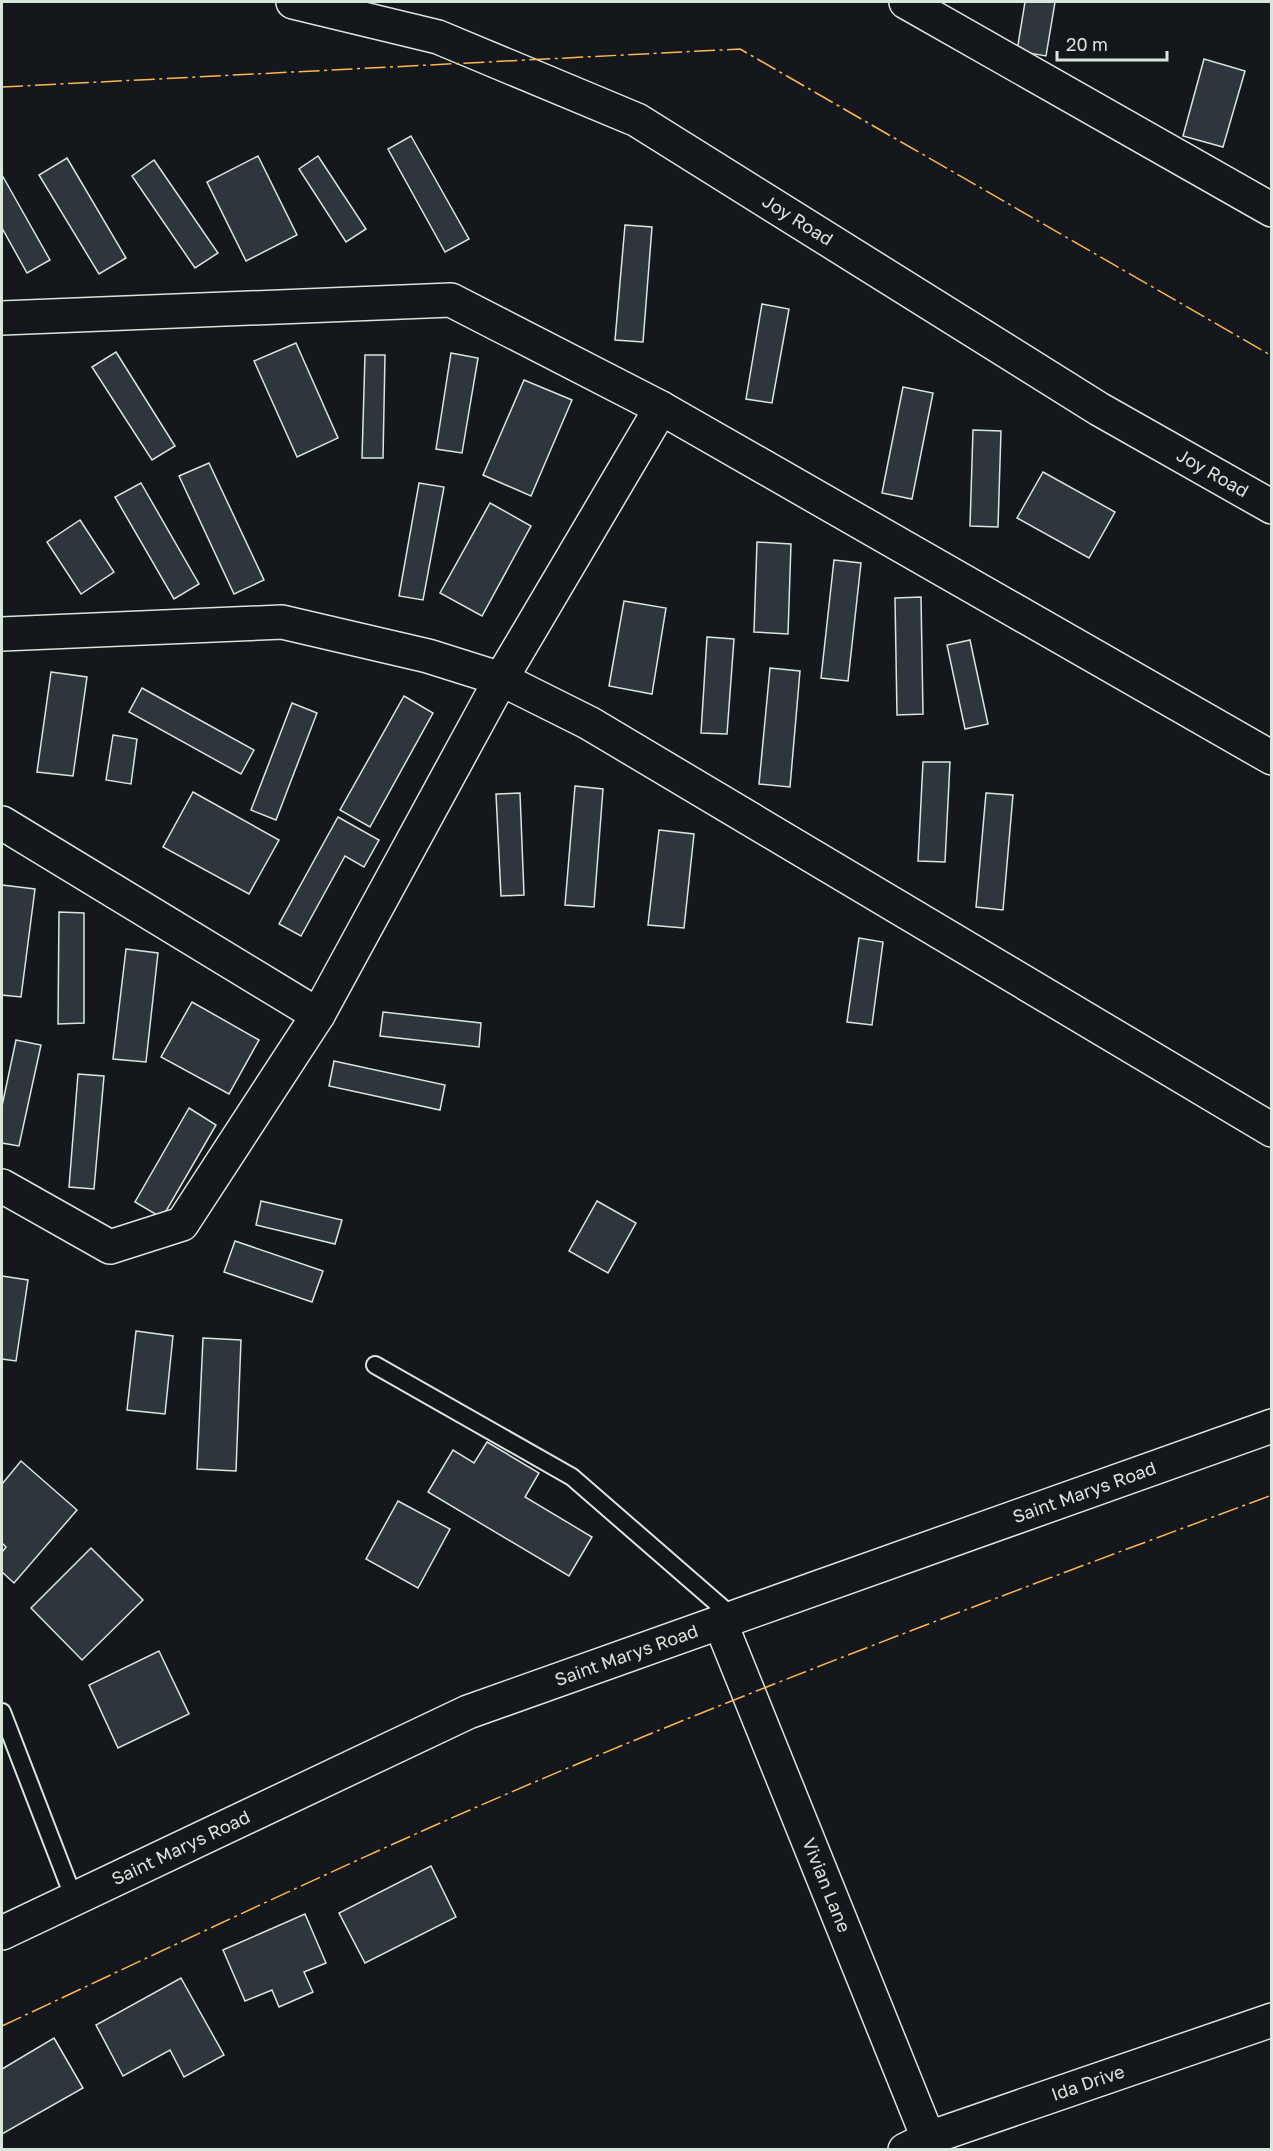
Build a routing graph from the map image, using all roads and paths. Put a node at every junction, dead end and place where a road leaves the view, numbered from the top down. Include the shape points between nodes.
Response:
1 (292, 2) edge
2 (906, 2) edge
3 (1272, 210) edge
4 (2, 318) edge
5 (661, 408) junction
6 (1272, 507) edge
7 (2, 634) edge
8 (501, 679) junction
9 (1272, 758) edge
10 (2, 823) edge
11 (318, 1015) junction
12 (1272, 1130) edge
13 (2, 1186) edge
14 (375, 1365) dead end
15 (1272, 1426) edge
16 (726, 1619) junction
17 (2, 1713) edge
18 (73, 1896) junction
19 (2, 1932) edge
20 (1272, 2020) edge
21 (922, 2146) edge

1 - 6 street, Joy Road via 438,37 637,120 1100,409
2 - 3 street
4 - 5 street via 451,300
5 - 8 street
5 - 9 street
7 - 8 street via 282,622 428,656
8 - 11 street
8 - 12 street via 589,723
10 - 11 street
11 - 13 street via 182,1224 110,1247
14 - 16 lane via 572,1477
15 - 16 street, Saint Marys Road
16 - 18 street, Saint Marys Road via 468,1712 242,1821
16 - 21 street, Vivian Lane
17 - 18 lane
18 - 19 street, Saint Marys Road
20 - 21 street, Ida Drive

